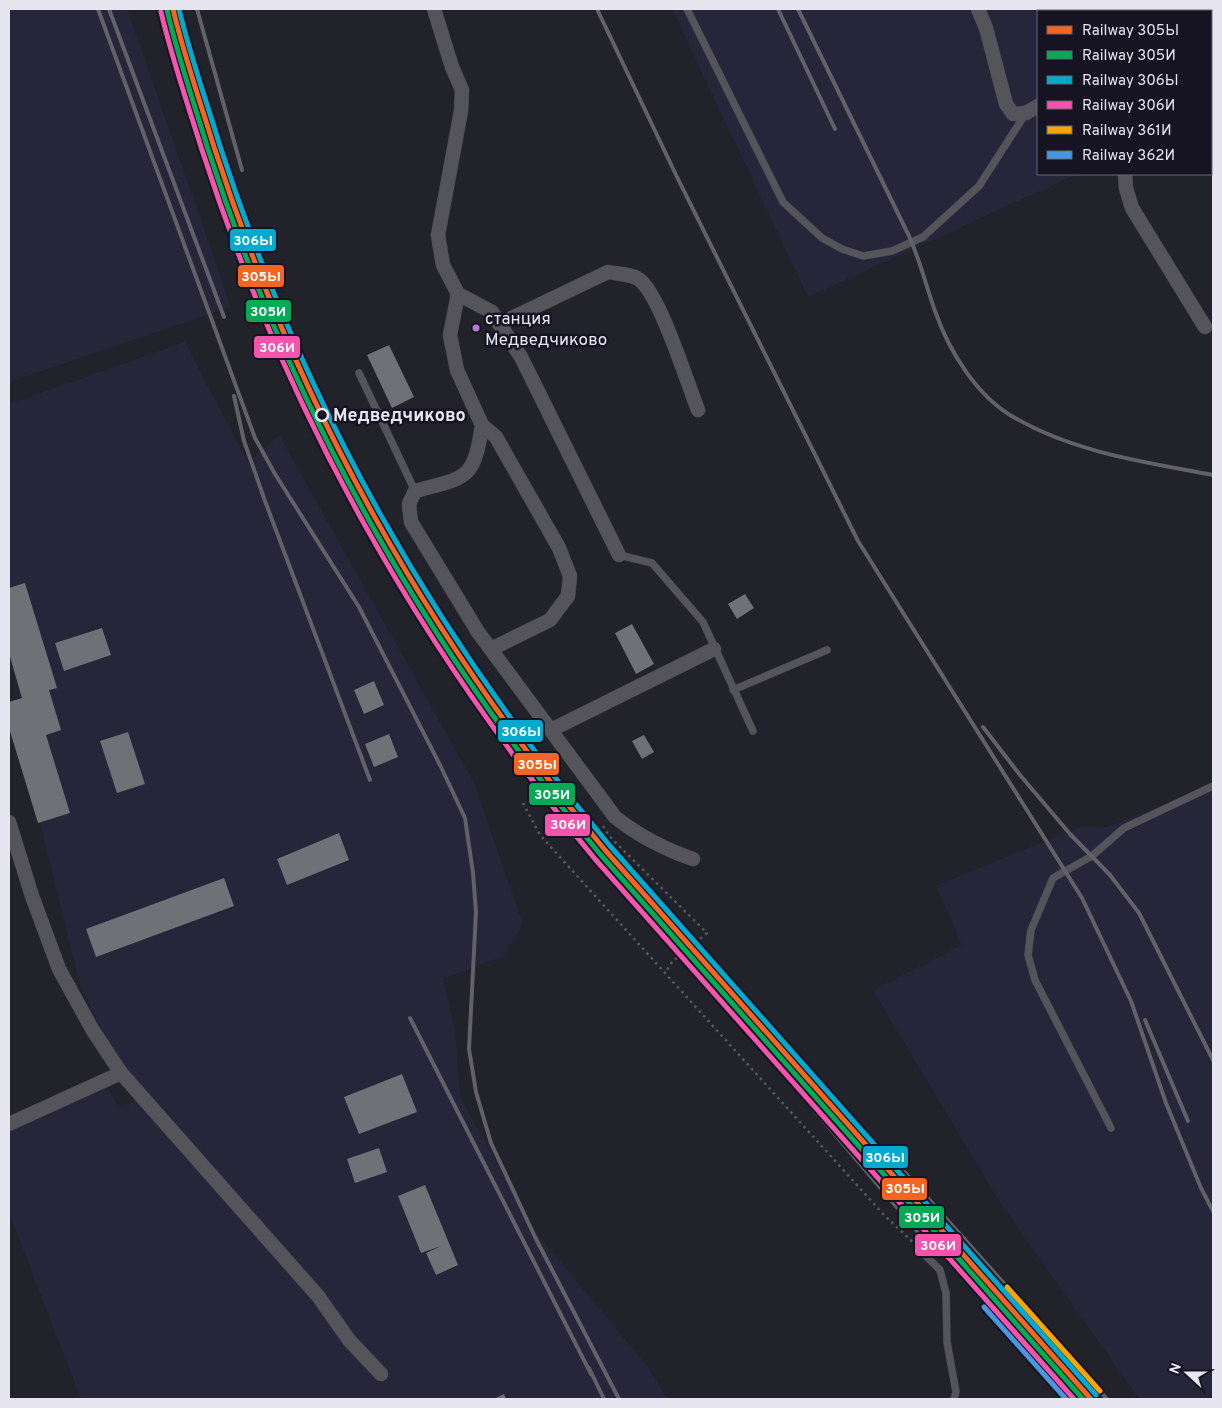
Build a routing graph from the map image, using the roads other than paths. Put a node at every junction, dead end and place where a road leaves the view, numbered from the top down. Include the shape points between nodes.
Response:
1 (434, 9) edge
2 (687, 9) edge
3 (978, 9) edge
4 (1032, 110) edge
5 (1125, 175) edge
6 (458, 294) junction
7 (499, 324) junction
8 (1205, 328) dead end
9 (359, 373) dead end
10 (698, 410) dead end
11 (482, 425) junction
12 (415, 491) junction
13 (619, 555) joint
14 (491, 649) junction
15 (714, 649) junction
16 (827, 650) dead end
17 (733, 690) junction
18 (551, 730) junction
19 (753, 731) dead end
20 (1213, 786) edge
21 (9, 822) edge
22 (693, 859) dead end
23 (121, 1073) junction
24 (9, 1124) edge
25 (1111, 1128) dead end
26 (922, 1252) road end
27 (381, 1374) dead end
28 (954, 1399) edge

1 - 6 street via 462,90 438,235 443,265
2 - 4 lane via 783,202 822,238 863,256 892,250 923,237 979,186
3 - 4 street via 1006,104 1013,114
5 - 8 street via 1132,208
6 - 7 street via 492,312
6 - 11 street via 450,335 457,370
7 - 10 street via 608,272 641,280 659,309
7 - 13 street via 521,357
9 - 12 lane
11 - 12 street via 478,454 469,470 456,481
11 - 14 street via 496,437 559,548 570,576 568,596 550,620
12 - 14 street via 408,504 410,522
13 - 15 lane via 652,563 703,622
14 - 18 street
15 - 17 lane
15 - 18 street
16 - 17 lane
17 - 19 lane
18 - 22 street via 616,817 637,834
20 - 25 lane via 1124,828 1092,856 1053,878 1031,930 1028,955 1035,980
21 - 23 street via 59,969
23 - 24 street
23 - 27 street via 318,1296 349,1340
26 - 28 lane via 940,1270 946,1293 947,1342 956,1392

